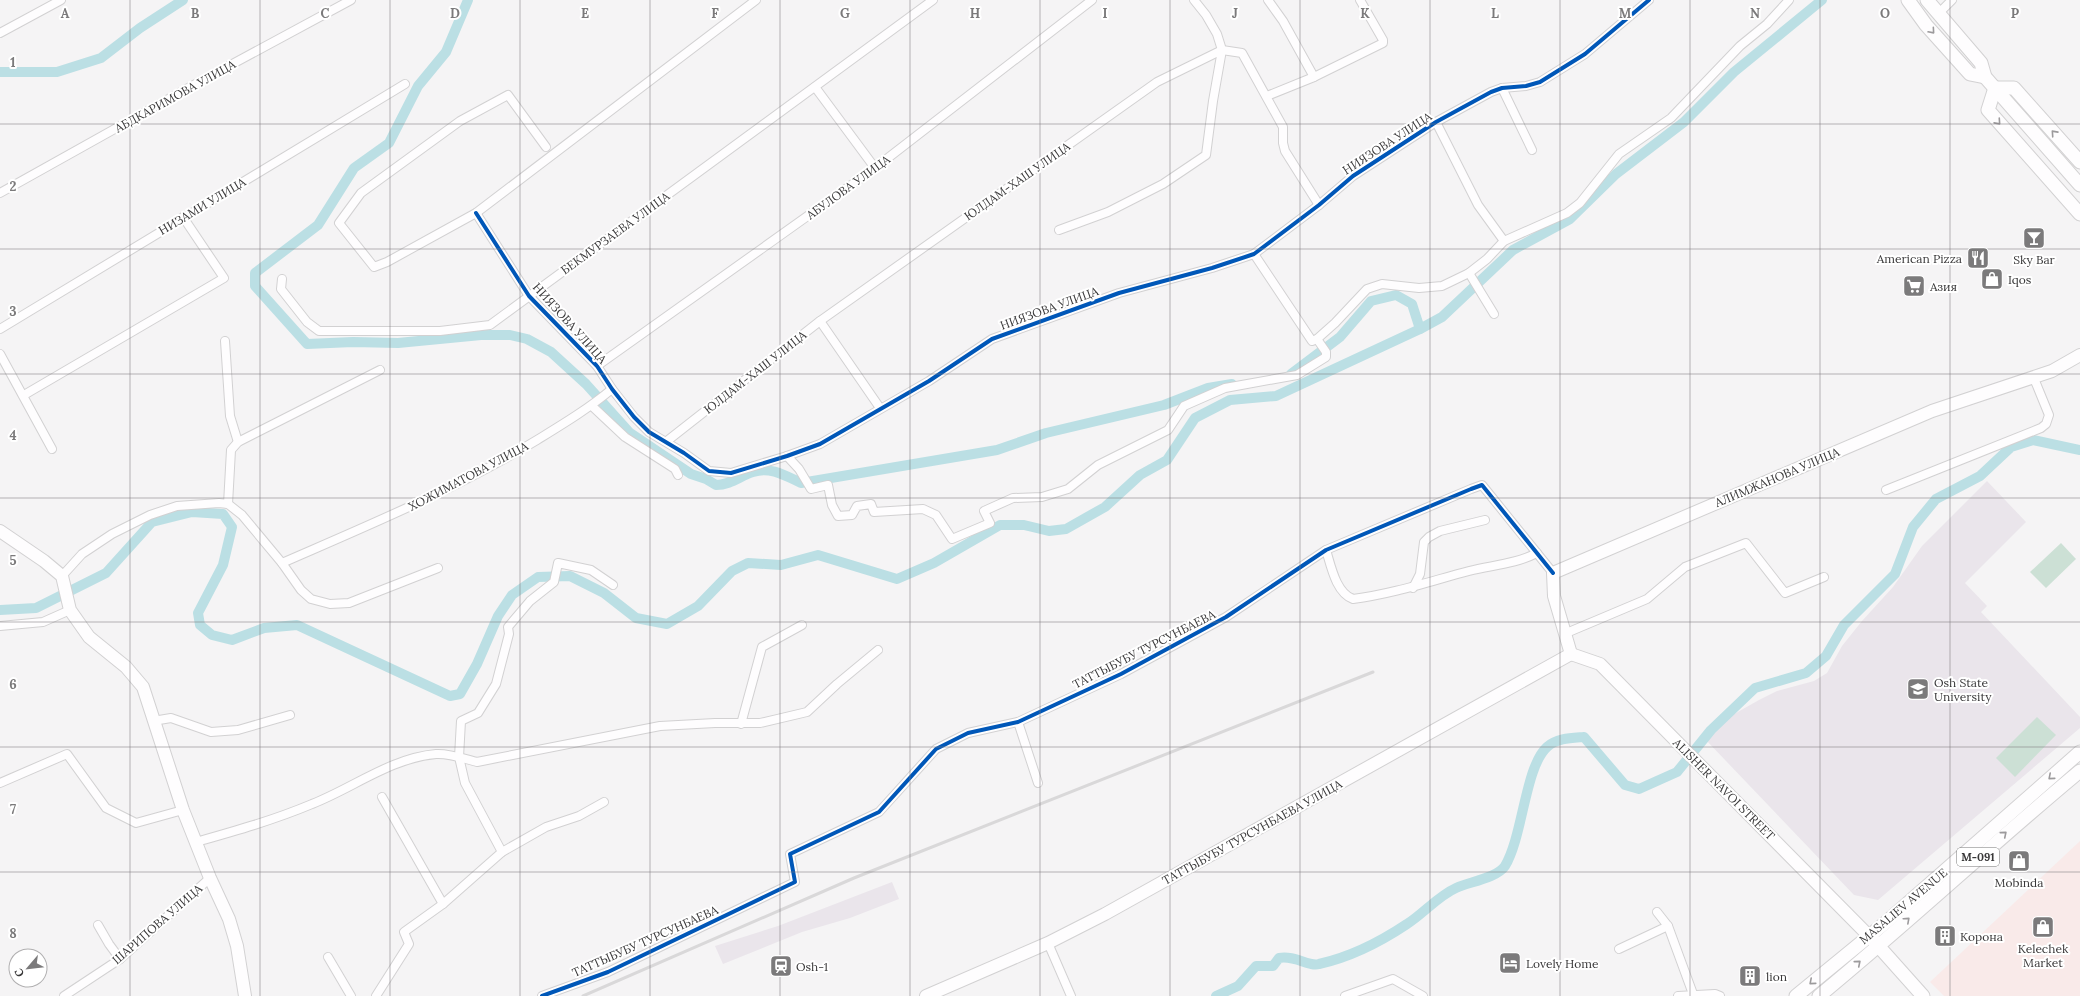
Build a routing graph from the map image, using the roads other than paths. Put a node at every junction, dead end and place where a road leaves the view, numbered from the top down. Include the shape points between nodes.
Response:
1 (62, 0) edge
2 (351, 0) edge
3 (756, 0) edge
4 (933, 0) edge
5 (1092, 0) edge
6 (1194, 0) edge
7 (1268, 0) edge
8 (1360, 0) edge
9 (1648, 0) edge
10 (1789, 0) edge
11 (1908, 0) edge
12 (1927, 0) edge
13 (1952, 0) edge
14 (1938, 14) junction
15 (0, 33) edge
16 (1222, 50) junction
17 (1314, 77) junction
18 (1985, 77) junction
19 (405, 84) dead end
20 (815, 87) junction
21 (1502, 88) junction
22 (1995, 88) junction
23 (1267, 96) junction
24 (1436, 122) junction
25 (546, 147) dead end
26 (1532, 150) dead end
27 (2079, 160) edge
28 (875, 168) junction
29 (2080, 185) edge
30 (0, 193) edge
31 (1319, 205) junction
32 (476, 213) junction
33 (2080, 214) edge
34 (183, 218) junction
35 (1059, 230) dead end
36 (1504, 241) junction
37 (1254, 254) junction
38 (1471, 276) junction
39 (282, 279) dead end
40 (530, 296) junction
41 (1494, 314) dead end
42 (820, 321) junction
43 (0, 328) edge
44 (1317, 339) junction
45 (225, 341) dead end
46 (0, 354) edge
47 (2080, 355) edge
48 (597, 366) junction
49 (380, 370) dead end
50 (2033, 376) junction
51 (609, 391) junction
52 (24, 395) junction
53 (594, 404) junction
54 (880, 408) junction
55 (238, 442) junction
56 (667, 442) junction
57 (52, 449) dead end
58 (787, 456) junction
59 (678, 475) dead end
60 (1886, 490) dead end
61 (228, 504) junction
62 (1485, 520) dead end
63 (0, 531) edge
64 (1326, 550) junction
65 (1537, 553) junction
66 (282, 562) junction
67 (438, 568) dead end
68 (1553, 573) junction
69 (1824, 577) dead end
70 (62, 579) junction
71 (613, 585) dead end
72 (1413, 588) junction
73 (69, 605) junction
74 (802, 625) dead end
75 (0, 626) edge
76 (1564, 634) junction
77 (878, 650) dead end
78 (1571, 654) junction
79 (290, 714) dead end
80 (153, 721) junction
81 (1018, 722) junction
82 (741, 724) junction
83 (2080, 752) edge
84 (459, 757) junction
85 (2080, 771) edge
86 (0, 783) edge
87 (1038, 783) dead end
88 (382, 797) dead end
89 (604, 802) dead end
90 (183, 810) junction
91 (196, 842) junction
92 (502, 852) junction
93 (210, 878) junction
94 (443, 904) junction
95 (1657, 912) dead end
96 (98, 925) dead end
97 (1668, 926) junction
98 (1869, 936) junction
99 (1048, 943) junction
100 (1878, 946) junction
101 (1620, 949) dead end
102 (328, 957) dead end
103 (120, 959) junction
104 (1693, 994) junction
105 (64, 996) edge
106 (245, 996) edge
107 (351, 996) edge
108 (376, 996) edge
109 (542, 996) edge
110 (926, 996) edge
111 (1070, 996) edge
112 (1346, 996) edge
113 (1423, 996) edge
114 (1678, 996) edge
115 (1720, 996) edge
116 (1796, 996) edge
117 (1819, 996) edge
118 (1923, 996) edge

1 - 15 street
2 - 30 street, АБДКАРИМОВА УЛИЦА
3 - 32 street
4 - 20 street, БЕКМУРЗАЕВА УЛИЦА
5 - 28 street, АБУЛОВА УЛИЦА
6 - 16 street via 1217,34
7 - 17 street via 1283,21
8 - 17 street via 1383,44
9 - 21 street, НИЯЗОВА УЛИЦА via 1585,54 1540,82
10 - 36 street via 1767,24 1740,46 1671,118 1619,154 1580,203 1557,219
11 -> 18 main road via 1926,25 1970,74
12 - 14 main road
13 - 14 street
14 - 18 main road via 1981,63
16 - 23 street via 1242,53
16 - 35 street via 1206,155 1163,184 1108,212
16 - 42 street, ЮЛДАМ-ХАШ УЛИЦА via 1157,82
17 - 23 street
18 - 22 main road
19 - 34 street, НИЗАМИ УЛИЦА
20 - 28 street
20 - 40 street, БЕКМУРЗАЕВА УЛИЦА
21 - 24 street, НИЯЗОВА УЛИЦА
21 - 26 street
27 -> 22 main road via 2014,88
22 - 29 main road
22 -> 33 main road via 1988,110
23 - 31 street via 1283,127 1285,151
24 - 31 street, НИЯЗОВА УЛИЦА via 1352,176
24 - 36 street via 1478,205
25 - 32 street via 508,96 460,121 361,193 339,223 374,266 387,262
28 - 48 street, АБУЛОВА УЛИЦА
31 - 37 street, НИЯЗОВА УЛИЦА
32 - 40 street, НИЯЗОВА УЛИЦА
34 - 43 street, НИЗАМИ УЛИЦА
34 - 52 street via 224,278
36 - 38 street
37 - 44 street via 1309,339
37 - 54 street, НИЯЗОВА УЛИЦА via 1120,293 992,339 929,381
38 - 41 street
38 - 44 street via 1431,288 1382,284 1373,286 1362,293
39 - 40 street, БЕКМУРЗАЕВА УЛИЦА via 281,289 307,322 319,331 440,331 490,325
40 - 48 street, НИЯЗОВА УЛИЦА
42 - 54 street
42 - 56 street, ЮЛДАМ-ХАШ УЛИЦА
44 - 58 street via 1326,357 1297,375 1225,388 1184,406 1168,430 1098,465 1068,489 1042,496 1012,498 1005,501 984,511 990,523 952,539 936,515 923,509 874,512 871,504 857,506 852,515 838,516 832,505 828,485 811,489 799,469
45 - 55 street via 230,416
46 - 52 street
47 - 50 street, АЛИМЖАНОВА УЛИЦА via 2052,371
48 - 51 street, НИЯЗОВА УЛИЦА
49 - 55 street
50 - 60 street via 2049,415 2046,424 2041,428
50 - 68 street, АЛИМЖАНОВА УЛИЦА via 1925,414
51 - 53 street, ХОЖИМАТОВА УЛИЦА
51 - 56 street, НИЯЗОВА УЛИЦА via 649,432
52 - 57 street
53 - 59 street via 625,437 675,469
53 - 66 street, ХОЖИМАТОВА УЛИЦА via 499,463 405,510
54 - 58 street, НИЯЗОВА УЛИЦА via 820,444
55 - 61 street via 231,450
56 - 58 street, НИЯЗОВА УЛИЦА via 709,471 731,473
61 - 66 street via 242,515
61 - 70 street via 177,506 150,515 112,534 82,554
62 - 72 street via 1440,531 1429,537 1424,542 1420,574
63 - 70 street
64 - 65 street, ТАТТЫБУБУ ТУРСУНБАЕВА via 1482,485
64 - 72 street via 1334,575 1347,597 1364,598
64 - 81 street, ТАТТЫБУБУ ТУРСУНБАЕВА via 1226,618 1121,674
65 - 68 street, ТАТТЫБУБУ ТУРСУНБАЕВА
65 - 72 street via 1503,565 1470,571
66 - 67 street via 301,590 311,599 330,604 349,603
68 - 76 street via 1554,596
69 - 76 street via 1785,594 1746,543 1685,567 1646,599
70 - 73 street
71 - 84 street via 590,570 558,563 554,582 530,601 508,627 509,634 496,684 478,713 462,721
73 - 75 street via 43,622
73 - 80 street via 89,637 126,667 143,687
74 - 82 street via 762,647
76 - 78 street
77 - 82 street via 807,712 760,724
78 - 98 street, ALISHER NAVOI STREET via 1600,664
78 - 99 street, ТАТТЫБУБУ ТУРСУНБАЕВА УЛИЦА via 1112,910
79 - 80 street via 238,730 211,732 171,718
80 - 90 street
81 - 87 street
81 - 109 street, ТАТТЫБУБУ ТУРСУНБАЕВА via 968,733 936,749 879,812 790,854 795,882 608,972
82 - 84 street via 660,726 477,762
83 -> 98 main road, MASALIEV AVENUE / М-091
84 - 91 street via 437,754 404,761 314,804
84 - 92 street via 465,783
100 -> 85 main road, MASALIEV AVENUE / М-091 via 1999,838
86 - 90 street via 67,754 106,808 136,823
88 - 94 street
89 - 92 street via 579,816 546,827
90 - 91 street
91 - 93 street
92 - 94 street
93 - 103 street, ШАРИПОВА УЛИЦА
93 - 106 street via 233,932
94 - 108 street via 404,932 409,944
95 - 97 street
96 - 103 street
97 - 101 street
97 - 104 street
98 - 100 main road
98 -> 116 main road, MASALIEV AVENUE / М-091
99 - 110 street, ТАТТЫБУБУ ТУРСУНБАЕВА УЛИЦА
99 - 111 street
117 -> 100 main road, MASALIEV AVENUE / М-091
100 - 118 main road
102 - 107 street
103 - 105 street, ШАРИПОВА УЛИЦА
104 - 114 street
104 - 115 street
112 - 113 street via 1393,979

